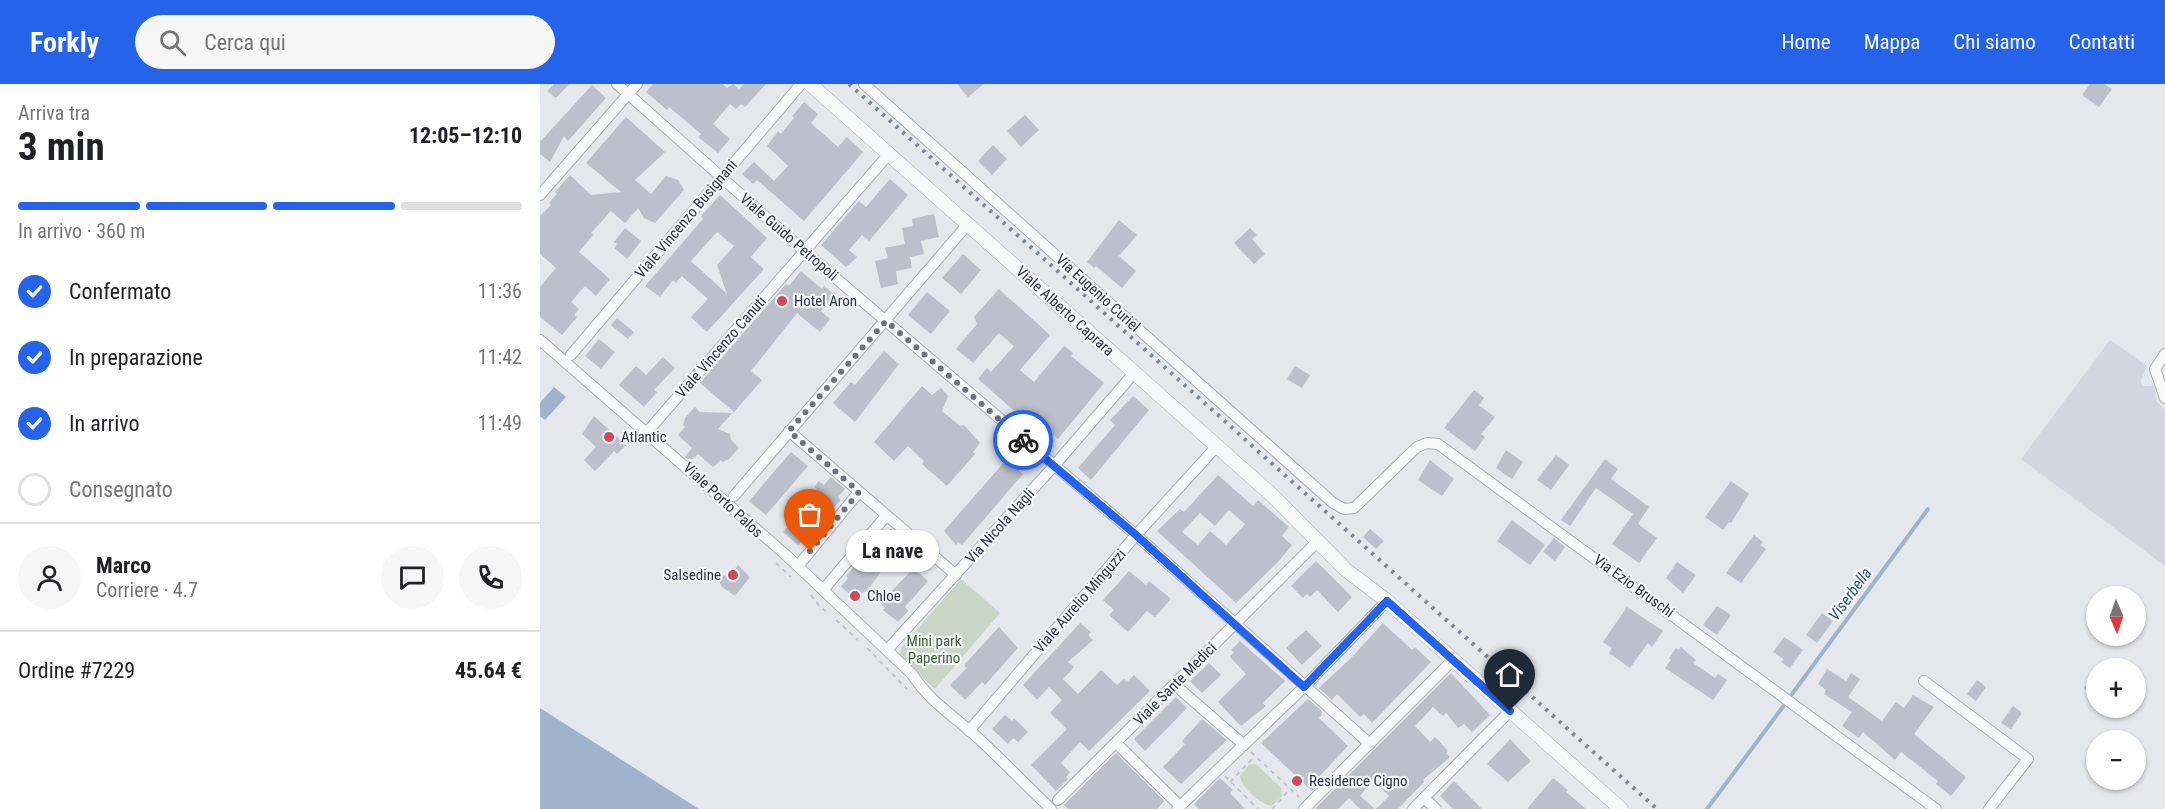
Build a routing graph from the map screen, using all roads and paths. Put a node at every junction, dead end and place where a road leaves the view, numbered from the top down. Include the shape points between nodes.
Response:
1 (617, 84) edge
2 (637, 84) edge
3 (801, 84) edge
4 (810, 84) edge
5 (864, 84) edge
6 (628, 94) junction
7 (889, 154) junction
8 (721, 178) junction
9 (542, 189) edge
10 (968, 224) junction
11 (804, 251) junction
12 (886, 321) junction
13 (540, 340) edge
14 (2165, 354) edge
15 (570, 355) dead end
16 (1134, 372) junction
17 (2165, 398) edge
18 (789, 431) junction
19 (647, 432) junction
20 (1217, 446) junction
21 (1053, 466) junction
22 (859, 492) junction
23 (734, 496) dead end
24 (1332, 502) joint
25 (886, 516) junction
26 (1136, 535) junction
27 (1317, 542) junction
28 (771, 556) dead end
29 (798, 566) junction
30 (956, 575) junction
31 (796, 581) dead end
32 (823, 590) junction
33 (809, 594) dead end
34 (1387, 601) junction
35 (1235, 623) junction
36 (887, 650) junction
37 (1453, 660) junction
38 (1924, 681) dead end
39 (1175, 685) junction
40 (1304, 687) junction
41 (912, 693) dead end
42 (1510, 711) junction
43 (969, 731) junction
44 (1116, 743) junction
45 (1370, 744) junction
46 (1244, 745) junction
47 (1255, 756) junction
48 (1219, 770) junction
49 (1230, 782) junction
50 (1290, 789) junction
51 (1424, 798) junction
52 (1058, 800) dead end
53 (1179, 807) edge
54 (1306, 807) edge
55 (1615, 807) edge
56 (1051, 809) edge
57 (1258, 809) edge
58 (1272, 809) edge
59 (1413, 809) edge
60 (1436, 809) edge
61 (1936, 809) edge
62 (1989, 809) edge

1 - 6 street, Viale Guido Petropoli
2 - 6 street
3 - 8 street, Viale Vincenzo Busignani
4 - 7 street, Viale Alberto Caprara
5 - 24 street, Via Eugenio Curiel
6 - 8 street, Viale Guido Petropoli
6 - 9 street
7 - 10 street, Viale Alberto Caprara
7 - 11 street, Viale Vincenzo Canuti
8 - 11 street, Viale Guido Petropoli
8 - 15 street, Viale Vincenzo Busignani
10 - 12 street
10 - 16 street, Viale Alberto Caprara
11 - 12 street, Viale Guido Petropoli
11 - 19 street, Viale Vincenzo Canuti
12 - 18 street
12 - 21 street, Viale Guido Petropoli
13 - 19 street, Viale Porto Palos
14 - 17 street via 2155,369
16 - 20 street, Viale Alberto Caprara
16 - 21 street, Via Nicola Nagli
18 - 22 street
18 - 23 street
19 - 29 street, Viale Porto Palos
20 - 26 street, Viale Aurelio Minguzzi
20 - 27 street, Viale Alberto Caprara
21 - 26 street, Viale Guido Petropoli
21 - 30 street, Via Nicola Nagli
22 - 25 street
22 - 29 street
24 - 61 street, Via Ezio Bruschi via 1344,509 1354,508 1417,447 1438,444
25 - 30 street
25 - 32 street
26 - 35 street, Viale Guido Petropoli
26 - 43 street, Viale Aurelio Minguzzi
27 - 34 street, Viale Alberto Caprara
27 - 35 street, Viale Sante Medici
28 - 31 path
29 - 32 street, Viale Porto Palos
30 - 36 street, Via Nicola Nagli
32 - 36 street, Viale Porto Palos
33 - 41 path
34 - 37 street, Viale Alberto Caprara
34 - 40 street
35 - 39 street, Viale Sante Medici
35 - 40 street, Viale Guido Petropoli
36 - 43 street, Viale Porto Palos
37 - 42 street, Viale Alberto Caprara
37 - 45 street
38 - 62 street via 2028,759
39 - 44 street, Viale Sante Medici
39 - 46 street
40 - 45 street, Viale Guido Petropoli
40 - 46 street
42 - 51 street
42 - 55 street, Viale Alberto Caprara
43 - 56 street, Viale Porto Palos
44 - 52 street, Viale Sante Medici
44 - 53 street
45 - 54 street
46 - 47 path
46 - 48 street
47 - 49 path
47 - 50 path
48 - 49 path
48 - 53 street
49 - 57 path
50 - 54 path
50 - 58 path
51 - 59 street
51 - 60 street

